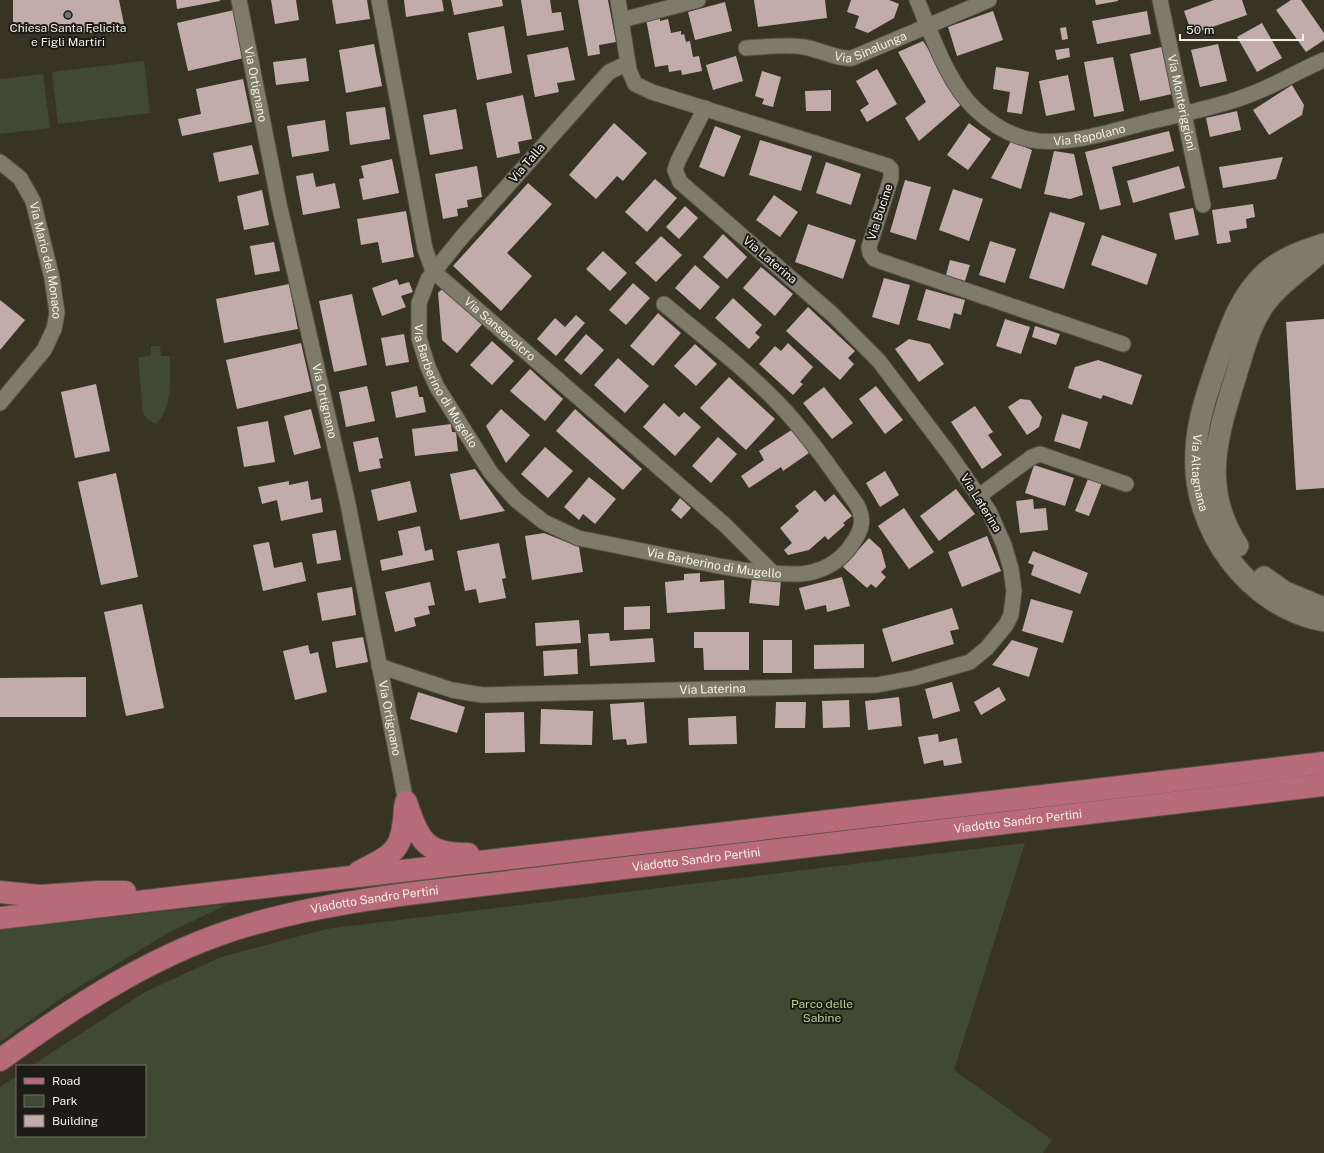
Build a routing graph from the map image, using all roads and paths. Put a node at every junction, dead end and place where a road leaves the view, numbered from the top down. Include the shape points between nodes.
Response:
1 (239, 0) edge
2 (379, 0) edge
3 (618, 0) edge
4 (698, 0) edge
5 (917, 0) edge
6 (989, 0) edge
7 (1160, 0) edge
8 (622, 20) junction
9 (928, 24) junction
10 (746, 48) dead end
11 (1324, 60) edge
12 (628, 63) junction
13 (705, 108) junction
14 (1183, 113) junction
15 (0, 162) edge
16 (1204, 205) dead end
17 (1324, 244) edge
18 (1324, 249) edge
19 (433, 271) junction
20 (664, 304) dead end
21 (1243, 318) junction
22 (1123, 344) dead end
23 (0, 403) edge
24 (1126, 484) dead end
25 (979, 496) junction
26 (772, 572) junction
27 (1324, 608) edge
28 (1324, 621) edge
29 (379, 666) junction
30 (1324, 750) edge
31 (1324, 763) edge
32 (1231, 774) junction
33 (1324, 785) edge
34 (1236, 796) junction
35 (1324, 799) edge
36 (406, 802) junction
37 (538, 856) junction
38 (347, 878) junction
39 (0, 892) edge
40 (160, 900) junction
41 (0, 918) edge
42 (0, 1060) edge

1 - 29 street, Via Ortignano via 279,204 347,499
2 - 19 street, Via Sansepolcro via 425,249
3 - 8 street
4 - 8 street
5 - 9 street, Via Rapolano
6 - 9 street, Via Sinalunga
7 - 14 street, Via Monteriggioni
8 - 12 street
9 - 10 street, Via Sinalunga via 859,56 846,59 798,46
9 - 14 street, Via Rapolano via 944,61 969,102 998,128 1022,137 1038,141 1072,140
11 - 14 street, Via Rapolano via 1259,91
12 - 13 street via 632,81 639,86
12 - 19 street, Via Talla via 609,72
13 - 22 street, Via Bucine via 888,166 891,169 891,178 869,247 874,259
13 - 25 street, Via Laterina via 678,161 675,170 680,182 808,292 867,348
14 - 16 street, Via Monteriggioni
15 - 23 street, Via Mario del Monaco via 20,178 34,201 55,293 57,313 54,329 44,350
17 - 21 street, Via Altagnana via 1293,254 1276,265 1253,287
18 - 21 street, Via Altagnana via 1271,296 1258,316
19 - 26 street, Via Sansepolcro via 725,525
19 - 26 street, Via Barberino di Mugello via 420,296 420,346 437,387 471,443 491,473 516,500 544,522 578,538 740,570
20 - 26 street, Via Barberino di Mugello via 744,370 776,402 810,440 857,505 862,516 858,535 851,547 836,562 800,574
21 - 27 street, Via Altagnana via 1242,357 1219,432 1215,454 1216,488 1224,518 1235,542 1258,572 1286,592
21 - 28 street, Via Altagnana via 1222,349 1200,420 1196,462 1201,498 1220,544 1232,564 1246,579 1283,607 1299,615
24 - 25 street via 1040,454 1032,457
25 - 29 street, Via Laterina via 1001,535 1011,569 1014,599 1009,620 1003,630 979,656 964,666 890,684 871,686 500,695 465,693
29 - 36 street, Via Ortignano
30 - 32 main road
31 - 32 main road, Viadotto Sandro Pertini
32 - 37 main road, Viadotto Sandro Pertini
33 - 34 main road, Viadotto Sandro Pertini
34 - 35 main road
34 - 42 main road, Viadotto Sandro Pertini via 415,893 282,916 225,933 158,961 88,1001
36 - 37 main road via 420,836 439,852
36 - 38 main road via 404,830 399,845 387,857
37 - 38 main road, Viadotto Sandro Pertini
38 - 40 main road, Viadotto Sandro Pertini
39 - 40 main road via 40,896 118,891
40 - 41 main road, Viadotto Sandro Pertini

